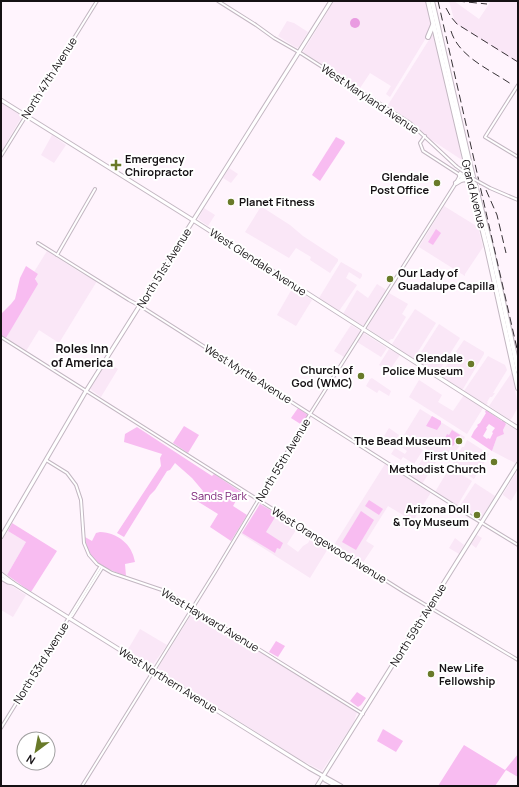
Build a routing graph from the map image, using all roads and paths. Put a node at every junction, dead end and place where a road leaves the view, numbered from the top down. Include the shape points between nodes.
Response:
1 (97, 1) edge
2 (218, 1) edge
3 (331, 1) edge
4 (428, 1) edge
5 (432, 1) edge
6 (433, 30) junction
7 (439, 39) junction
8 (299, 53) junction
9 (518, 85) edge
10 (449, 90) junction
11 (1, 100) edge
12 (455, 100) junction
13 (25, 116) junction
14 (459, 133) junction
15 (425, 136) junction
16 (1, 156) edge
17 (518, 157) edge
18 (460, 175) junction
19 (466, 179) junction
20 (456, 183) junction
21 (472, 187) junction
22 (95, 190) dead end
23 (518, 200) edge
24 (193, 220) junction
25 (38, 243) dead end
26 (57, 255) junction
27 (140, 306) junction
28 (363, 329) junction
29 (1, 337) edge
30 (518, 370) edge
31 (518, 388) edge
32 (86, 391) junction
33 (310, 414) junction
34 (517, 426) edge
35 (46, 460) junction
36 (518, 464) edge
37 (258, 500) junction
38 (482, 523) junction
39 (1, 537) edge
40 (518, 545) edge
41 (101, 567) junction
42 (1, 574) edge
43 (1, 578) edge
44 (13, 583) junction
45 (429, 607) junction
46 (193, 608) junction
47 (69, 618) junction
48 (518, 660) edge
49 (153, 671) junction
50 (363, 714) junction
51 (1, 728) edge
52 (323, 776) junction
53 (82, 786) edge
54 (317, 786) edge
55 (336, 786) edge
56 (341, 786) edge

1 - 13 street, North 47th Avenue
2 - 8 street, West Maryland Avenue
3 - 8 main road, North 51st Avenue
4 - 6 highway via 434,23
5 - 7 highway, Grand Avenue
6 - 7 highway, Grand Avenue
6 - 7 highway via 428,37 432,34
7 - 10 highway, Grand Avenue
7 - 12 highway, Grand Avenue
8 - 15 street, West Maryland Avenue via 410,123
8 - 24 main road, North 51st Avenue
9 - 17 street via 485,137
10 - 12 highway
10 - 14 highway, Grand Avenue
11 - 13 main road, West Glendale Avenue
12 - 30 highway, Grand Avenue
13 - 16 street, North 47th Avenue
13 - 24 main road, West Glendale Avenue
14 - 18 highway via 464,166
14 - 21 highway, Grand Avenue
15 - 18 street via 420,146 424,153
15 - 23 street, West Maryland Avenue, bridge via 472,178
18 - 19 highway
18 - 20 street, North 55th Avenue
19 - 20 highway
19 - 21 highway
20 - 28 street, North 55th Avenue
21 - 31 highway, Grand Avenue
22 - 26 street
24 - 27 main road, North 51st Avenue
24 - 28 main road, West Glendale Avenue
25 - 26 street, West Myrtle Avenue
26 - 27 street, West Myrtle Avenue
27 - 32 main road, North 51st Avenue
27 - 33 street, West Myrtle Avenue
28 - 33 street, North 55th Avenue
28 - 34 main road, West Glendale Avenue
29 - 32 street, West Orangewood Avenue
32 - 35 main road, North 51st Avenue
32 - 37 street, West Orangewood Avenue
33 - 37 street, North 55th Avenue
33 - 38 street, West Myrtle Avenue
35 - 39 main road, North 51st Avenue
35 - 41 street, West Hayward Avenue via 67,473 76,485 80,496 84,543 89,555
36 - 38 main road, North 59th Avenue
37 - 45 street, West Orangewood Avenue
37 - 46 street, North 55th Avenue
38 - 40 street, West Myrtle Avenue
38 - 45 main road, North 59th Avenue
41 - 46 street, West Hayward Avenue via 162,590
41 - 47 street, North 53rd Avenue
42 - 44 main road, West Northern Avenue
43 - 44 main road, West Northern Avenue
44 - 47 main road, West Northern Avenue
45 - 48 street, West Orangewood Avenue
45 - 50 main road, North 59th Avenue
46 - 49 street, North 55th Avenue
46 - 50 street, West Hayward Avenue
47 - 49 main road, West Northern Avenue
47 - 51 street, North 53rd Avenue
49 - 52 main road, West Northern Avenue
49 - 53 street, North 55th Avenue
50 - 52 main road, North 59th Avenue
52 - 54 main road, North 59th Avenue
52 - 55 main road, West Northern Avenue
52 - 56 main road, West Northern Avenue

